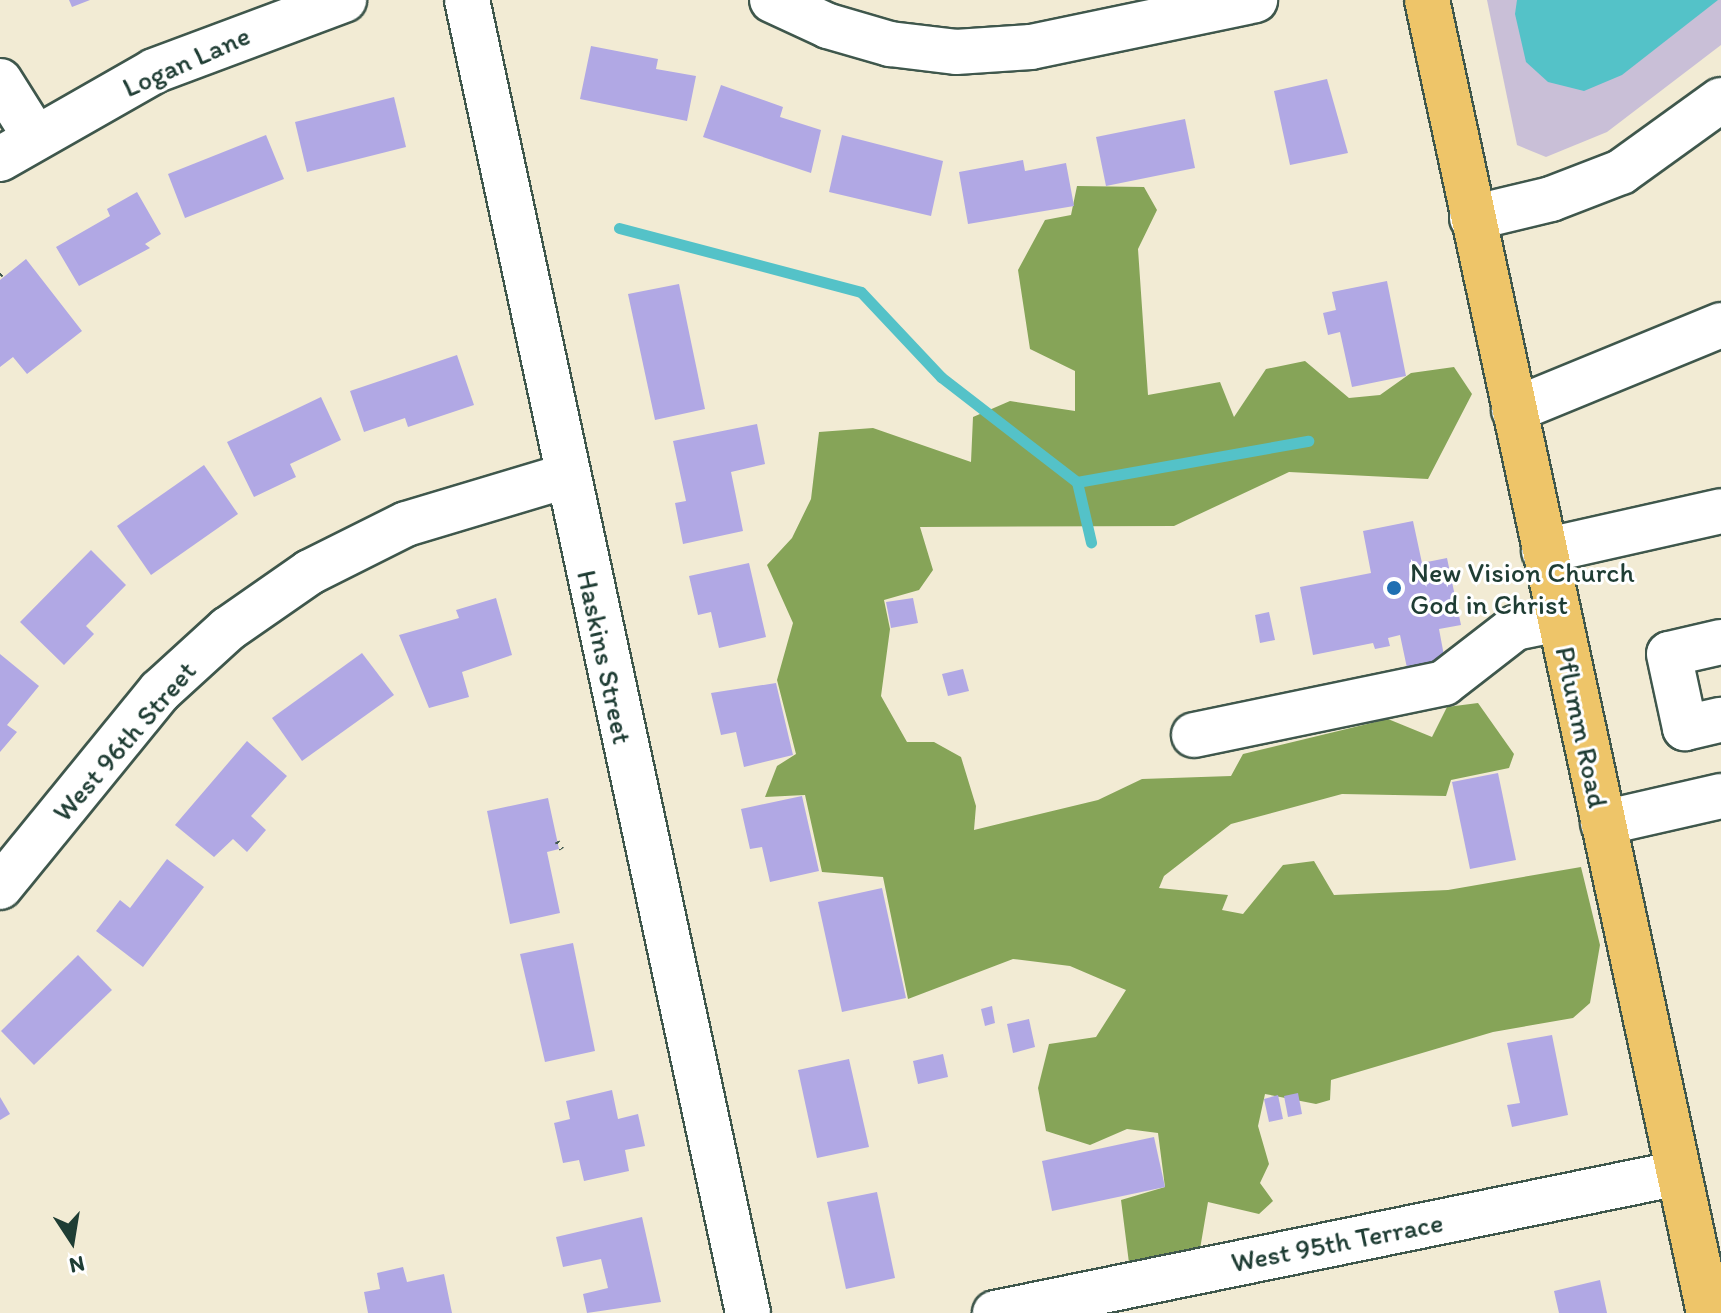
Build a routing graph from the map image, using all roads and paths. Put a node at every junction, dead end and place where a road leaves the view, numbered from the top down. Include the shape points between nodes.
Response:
1 (344, 0) edge
2 (467, 0) edge
3 (772, 0) edge
4 (1255, 0) edge
5 (1427, 0) edge
6 (0, 81) edge
7 (1721, 100) edge
8 (17, 147) edge
9 (1472, 218) junction
10 (1721, 325) edge
11 (1514, 410) junction
12 (566, 476) junction
13 (1721, 511) edge
14 (1544, 551) junction
15 (1559, 619) junction
16 (1721, 642) edge
17 (1721, 720) edge
18 (1194, 735) dead end
19 (1721, 796) edge
20 (1603, 823) junction
21 (557, 841) dead end
22 (562, 849) dead end
23 (0, 887) edge
24 (1679, 1173) junction
25 (748, 1313) edge
26 (995, 1313) edge
27 (1709, 1313) edge

1 - 8 street, Logan Lane via 154,71
2 - 12 street, Haskins Street
3 - 4 street via 828,26 890,44 956,52 1031,47
5 - 9 main road, Pflumm Road
6 - 8 street, Logan Lane
7 - 9 street via 1621,172 1551,199
9 - 11 main road, Pflumm Road
10 - 11 street
11 - 14 main road, Pflumm Road
12 - 23 street, West 96th Street via 406,524 310,572 228,629 160,691
12 - 25 street, Haskins Street
13 - 14 street
14 - 15 main road, Pflumm Road
15 - 18 street via 1515,628 1444,683
15 - 20 main road, Pflumm Road
16 - 17 street via 1669,654 1685,728
19 - 20 street
20 - 24 main road, Pflumm Road
21 - 22 path
24 - 26 street, West 95th Terrace
24 - 27 main road, Pflumm Road

